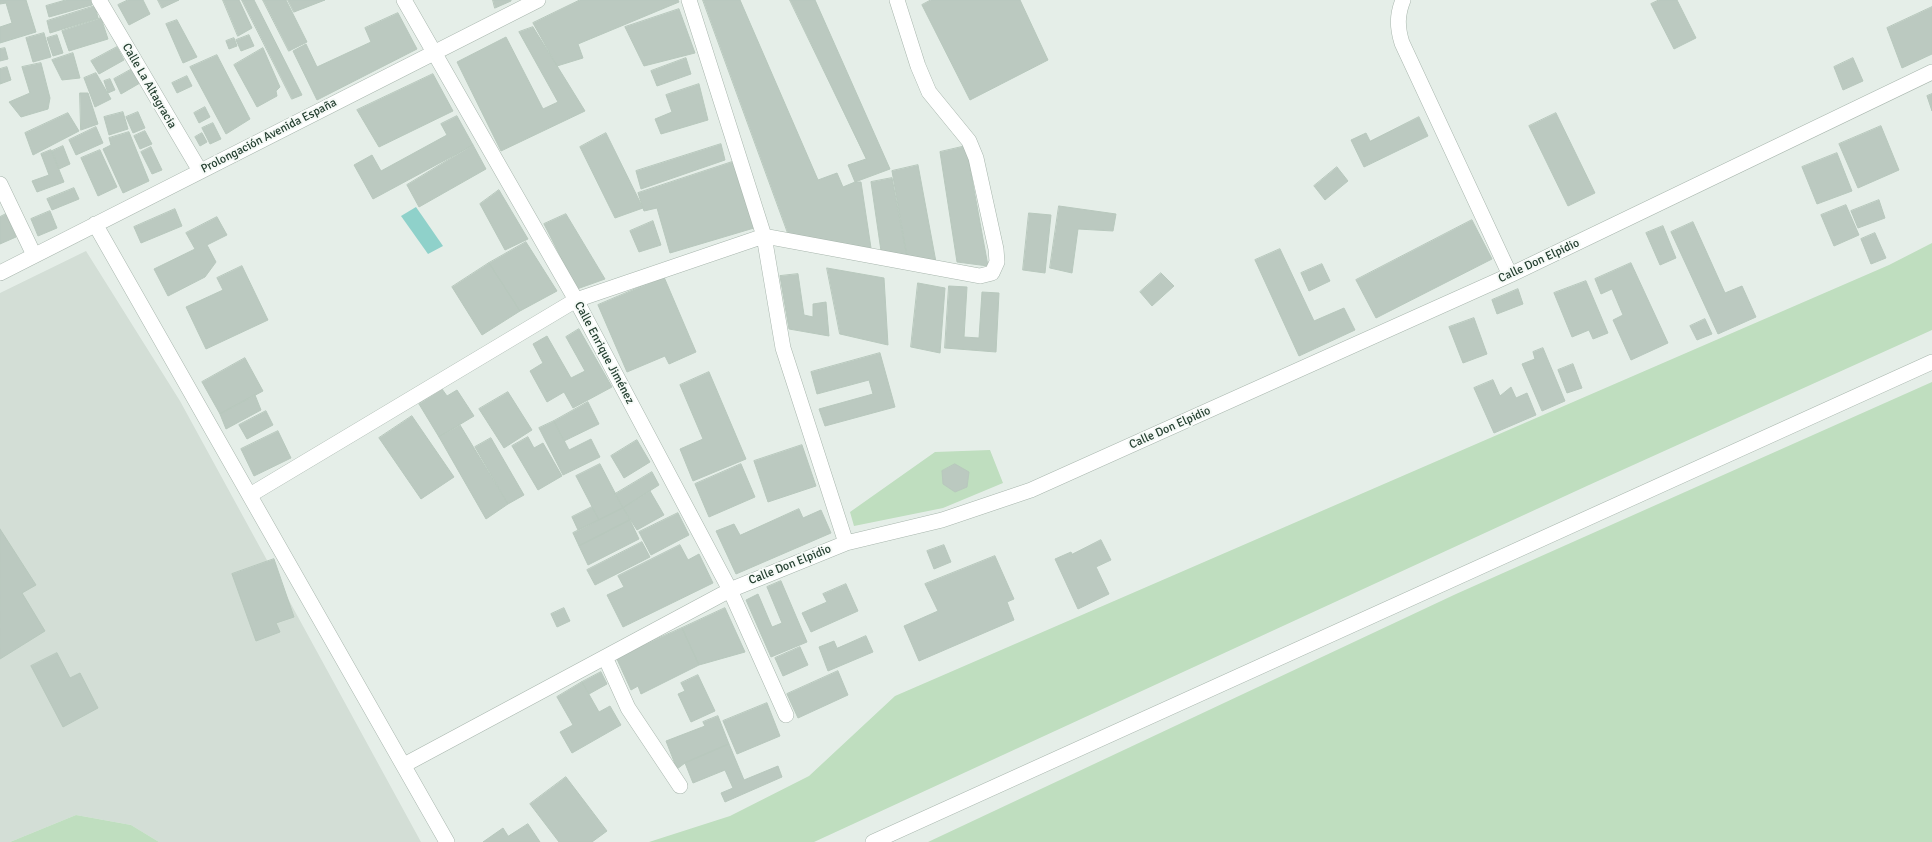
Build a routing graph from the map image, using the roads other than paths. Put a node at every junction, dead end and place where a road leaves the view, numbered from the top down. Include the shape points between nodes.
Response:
1 (99, 0) edge
2 (404, 0) edge
3 (538, 0) edge
4 (689, 0) edge
5 (897, 0) edge
6 (1402, 0) edge
7 (436, 52) junction
8 (1932, 72) edge
9 (200, 171) junction
10 (0, 184) edge
11 (96, 224) junction
12 (764, 236) junction
13 (34, 255) junction
14 (0, 273) edge
15 (1510, 275) junction
16 (576, 300) junction
17 (1932, 362) edge
18 (250, 495) junction
19 (846, 543) junction
20 (730, 590) junction
21 (605, 657) junction
22 (786, 716) dead end
23 (404, 765) junction
24 (680, 786) dead end
25 (447, 842) edge
26 (874, 842) edge

1 - 9 street, Calle La Altagracia
2 - 7 street, Calle Enrique Jiménez
3 - 7 street, Prolongación Avenida España
4 - 12 street
5 - 12 street via 929,92 970,141 976,158 996,249 997,262 992,273 980,276
6 - 15 street via 1398,29 1402,43
7 - 9 street, Prolongación Avenida España
7 - 16 street, Calle Enrique Jiménez
8 - 15 street, Calle Don Elpidio
9 - 11 street, Prolongación Avenida España
10 - 13 street
11 - 13 street, Prolongación Avenida España
11 - 18 street
12 - 16 street
12 - 19 street via 784,348
13 - 14 street, Prolongación Avenida España
15 - 19 street, Calle Don Elpidio via 1031,490 942,520
16 - 18 street
16 - 20 street, Calle Enrique Jiménez
17 - 26 street
18 - 23 street
19 - 20 street, Calle Don Elpidio
20 - 21 street, Calle Don Elpidio
20 - 22 street, Calle Enrique Jiménez
21 - 23 street, Calle Don Elpidio
21 - 24 street via 628,708
23 - 25 street

